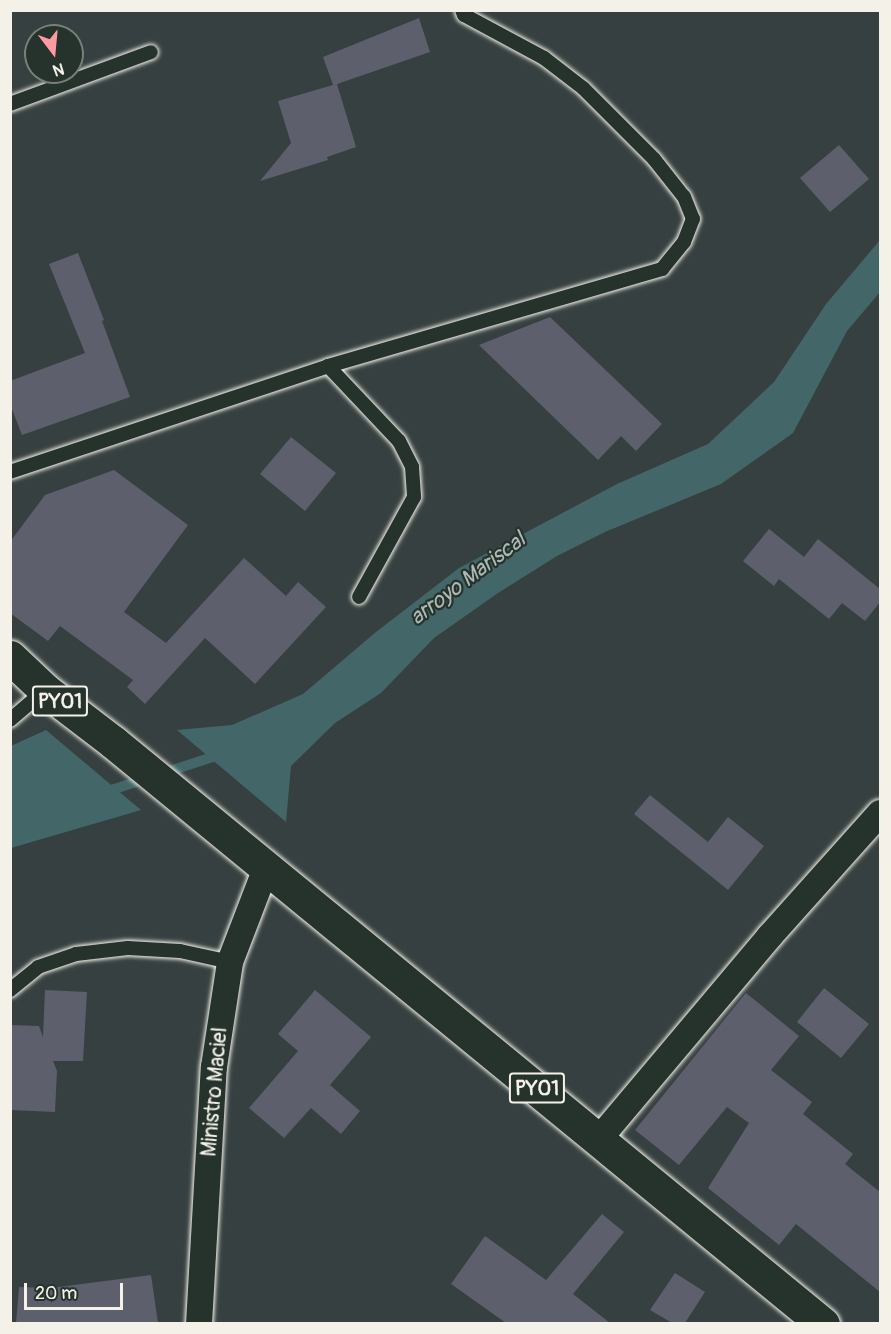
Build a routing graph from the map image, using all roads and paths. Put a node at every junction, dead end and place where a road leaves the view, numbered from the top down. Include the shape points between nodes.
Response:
1 (462, 10) edge
2 (152, 52) dead end
3 (10, 104) edge
4 (328, 366) junction
5 (10, 472) edge
6 (359, 597) dead end
7 (10, 657) edge
8 (45, 690) junction
9 (10, 720) edge
10 (880, 813) edge
11 (258, 861) junction
12 (230, 962) junction
13 (10, 990) edge
14 (599, 1139) junction
15 (200, 1323) edge
16 (823, 1323) edge

1 - 4 lane via 464,15 544,58 583,88 654,159 684,198 693,219 690,231 662,269
2 - 3 lane
4 - 5 lane
4 - 6 lane via 399,441 412,467 414,497
7 - 8 highway, PY01
8 - 9 lane
8 - 11 highway, PY01
10 - 14 street via 770,936
11 - 12 street, Ministro Maciel
11 - 14 highway, PY01
12 - 13 lane via 180,951 128,948 76,954 38,967
12 - 15 street, Ministro Maciel via 214,1067
14 - 16 highway, PY01

